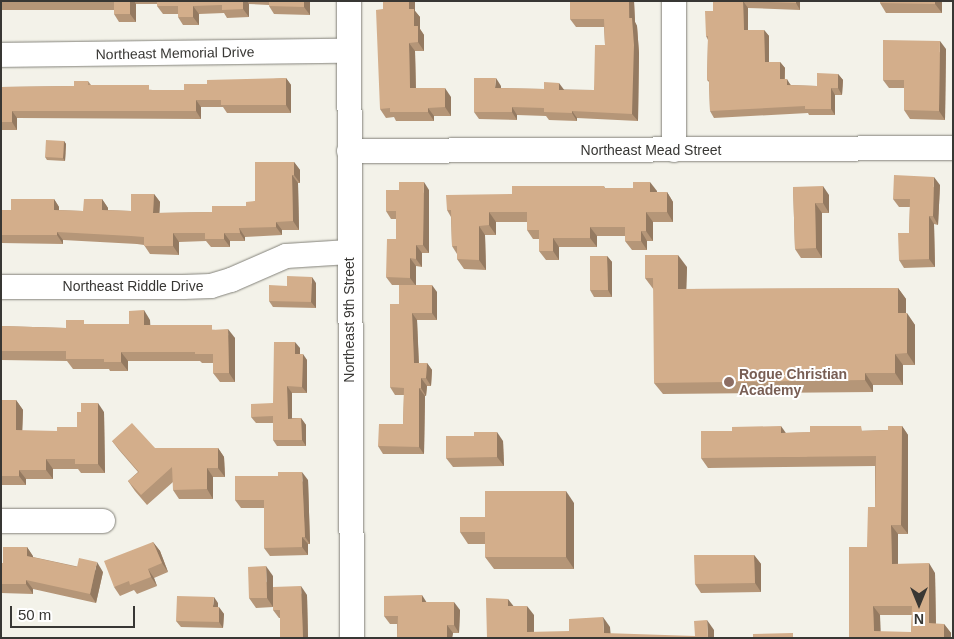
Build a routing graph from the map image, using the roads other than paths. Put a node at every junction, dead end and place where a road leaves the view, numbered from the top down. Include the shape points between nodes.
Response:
1 (349, 1) edge
2 (674, 1) edge
3 (349, 51) junction
4 (1, 55) edge
5 (953, 148) edge
6 (674, 150) junction
7 (349, 152) junction
8 (349, 252) junction
9 (1, 286) edge
10 (1, 521) edge
11 (103, 521) dead end
12 (352, 638) edge

1 - 3 street, Northeast 9th Street
2 - 6 street
3 - 4 street, Northeast Memorial Drive
3 - 7 street, Northeast 9th Street
5 - 6 street, Northeast Mead Street
6 - 7 street, Northeast Mead Street
7 - 8 street, Northeast 9th Street
8 - 9 street, Northeast Riddle Drive via 286,256 212,286
8 - 12 street, Northeast 9th Street
10 - 11 street

